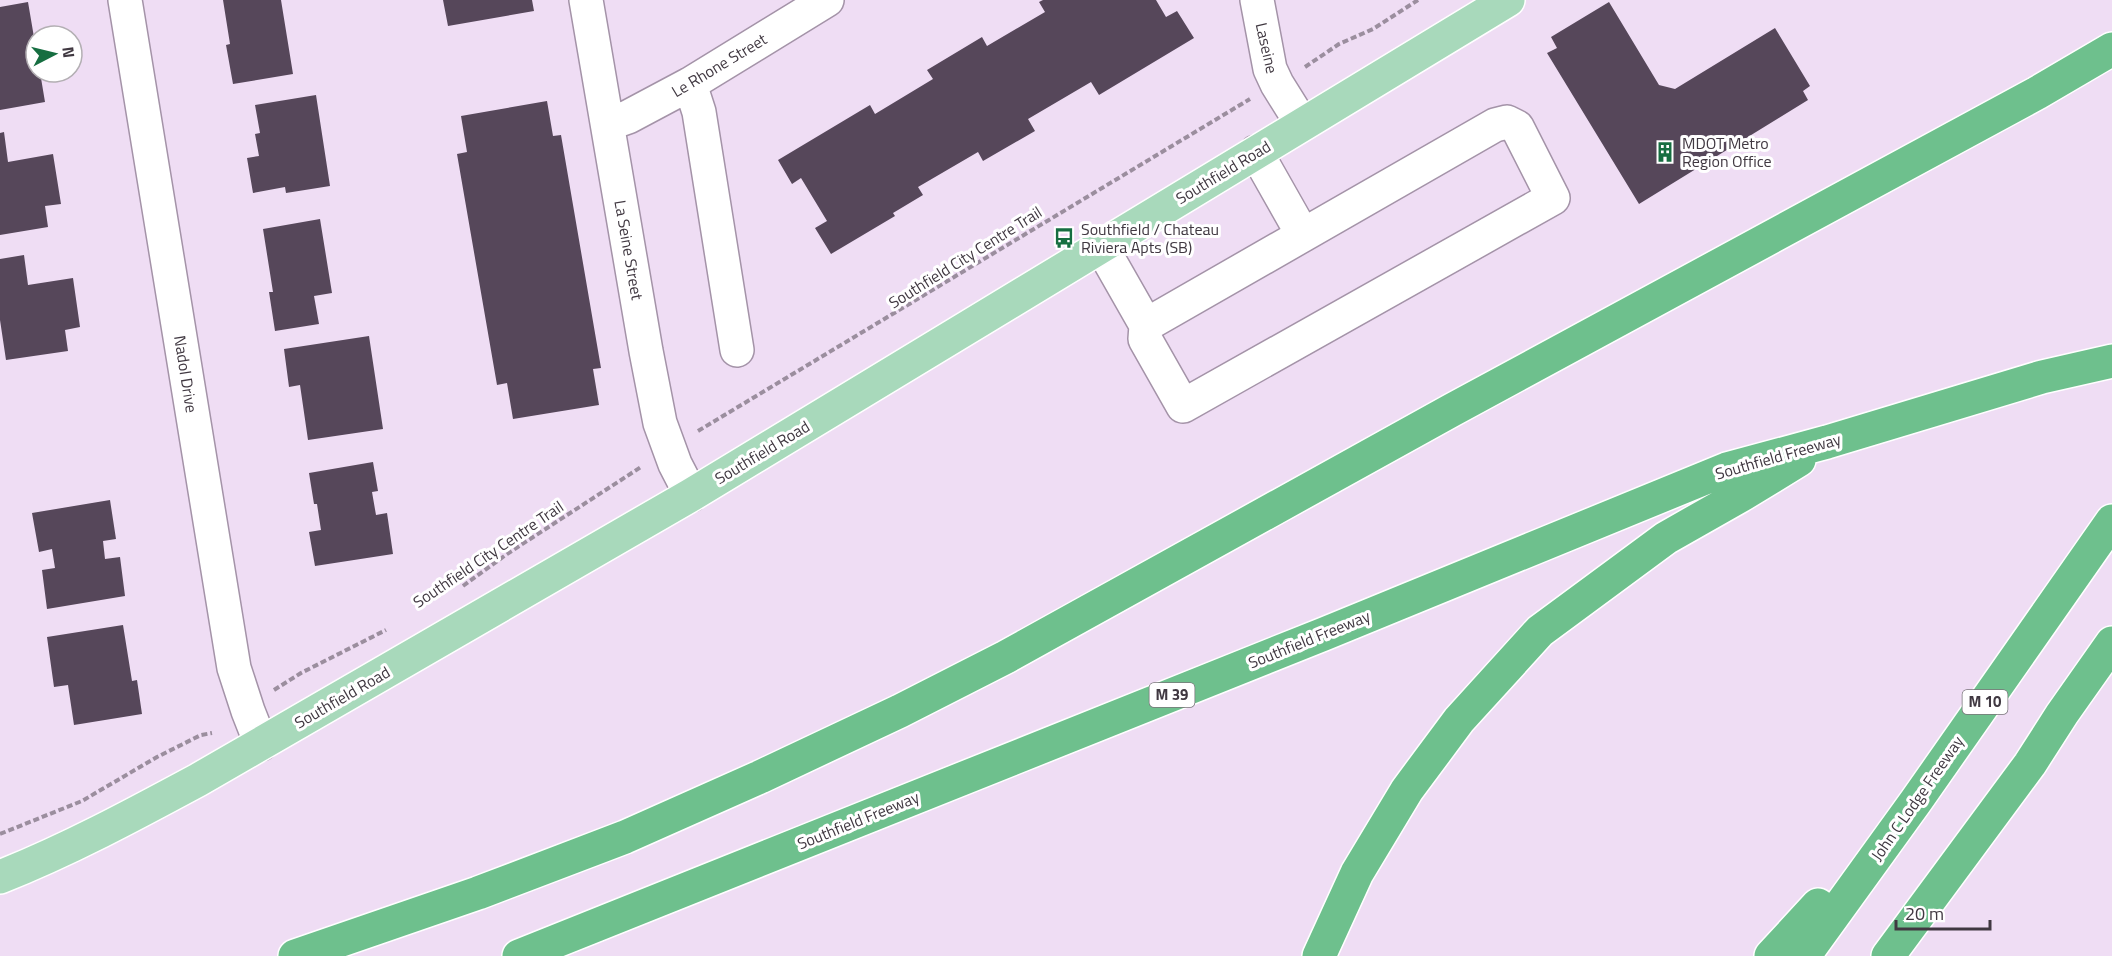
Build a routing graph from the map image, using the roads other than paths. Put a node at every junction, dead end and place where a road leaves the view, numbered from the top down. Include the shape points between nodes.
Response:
1 (125, 0) edge
2 (586, 0) edge
3 (827, 0) edge
4 (1257, 0) edge
5 (1508, 0) edge
6 (2112, 49) edge
7 (690, 84) junction
8 (608, 124) junction
9 (1302, 124) junction
10 (1256, 152) junction
11 (1303, 235) junction
12 (1101, 246) junction
13 (1146, 325) junction
14 (737, 350) dead end
15 (2112, 361) edge
16 (1827, 442) junction
17 (691, 495) junction
18 (2112, 521) edge
19 (2112, 643) edge
20 (261, 744) junction
21 (2030, 764) junction
22 (1916, 801) junction
23 (0, 877) edge
24 (295, 956) edge
25 (519, 956) edge
26 (1319, 956) edge
27 (1772, 956) edge
28 (1804, 956) edge
29 (1888, 956) edge
30 (1915, 956) edge

1 - 20 street, Nadol Drive via 234,668
2 - 8 street, La Seine Street
3 - 7 street, Le Rhone Street
4 - 9 street, Laseine via 1270,69
5 - 9 main road, Southfield Road
6 - 24 highway via 1006,657 900,711 625,837
7 - 8 street, Le Rhone Street
7 - 14 street via 699,112
8 - 17 street, La Seine Street via 660,423
9 - 10 main road, Southfield Road
10 - 11 street
10 - 12 main road, Southfield Road
11 - 13 street
11 - 13 street via 1507,122 1517,127 1553,198 1183,406 1145,339
12 - 13 street
12 - 17 main road, Southfield Road
15 - 16 highway, Southfield Freeway via 2042,377
16 - 25 highway, Southfield Freeway / M 39 via 1727,469
16 - 26 highway via 1665,538 1540,631 1459,720 1407,790 1357,873
17 - 20 main road, Southfield Road
18 - 22 highway, John C Lodge Freeway / M 10
19 - 21 highway
20 - 23 main road, Southfield Road via 120,823
21 - 29 highway
21 - 30 highway
22 - 27 highway
22 - 28 highway, John C Lodge Freeway / M 10

